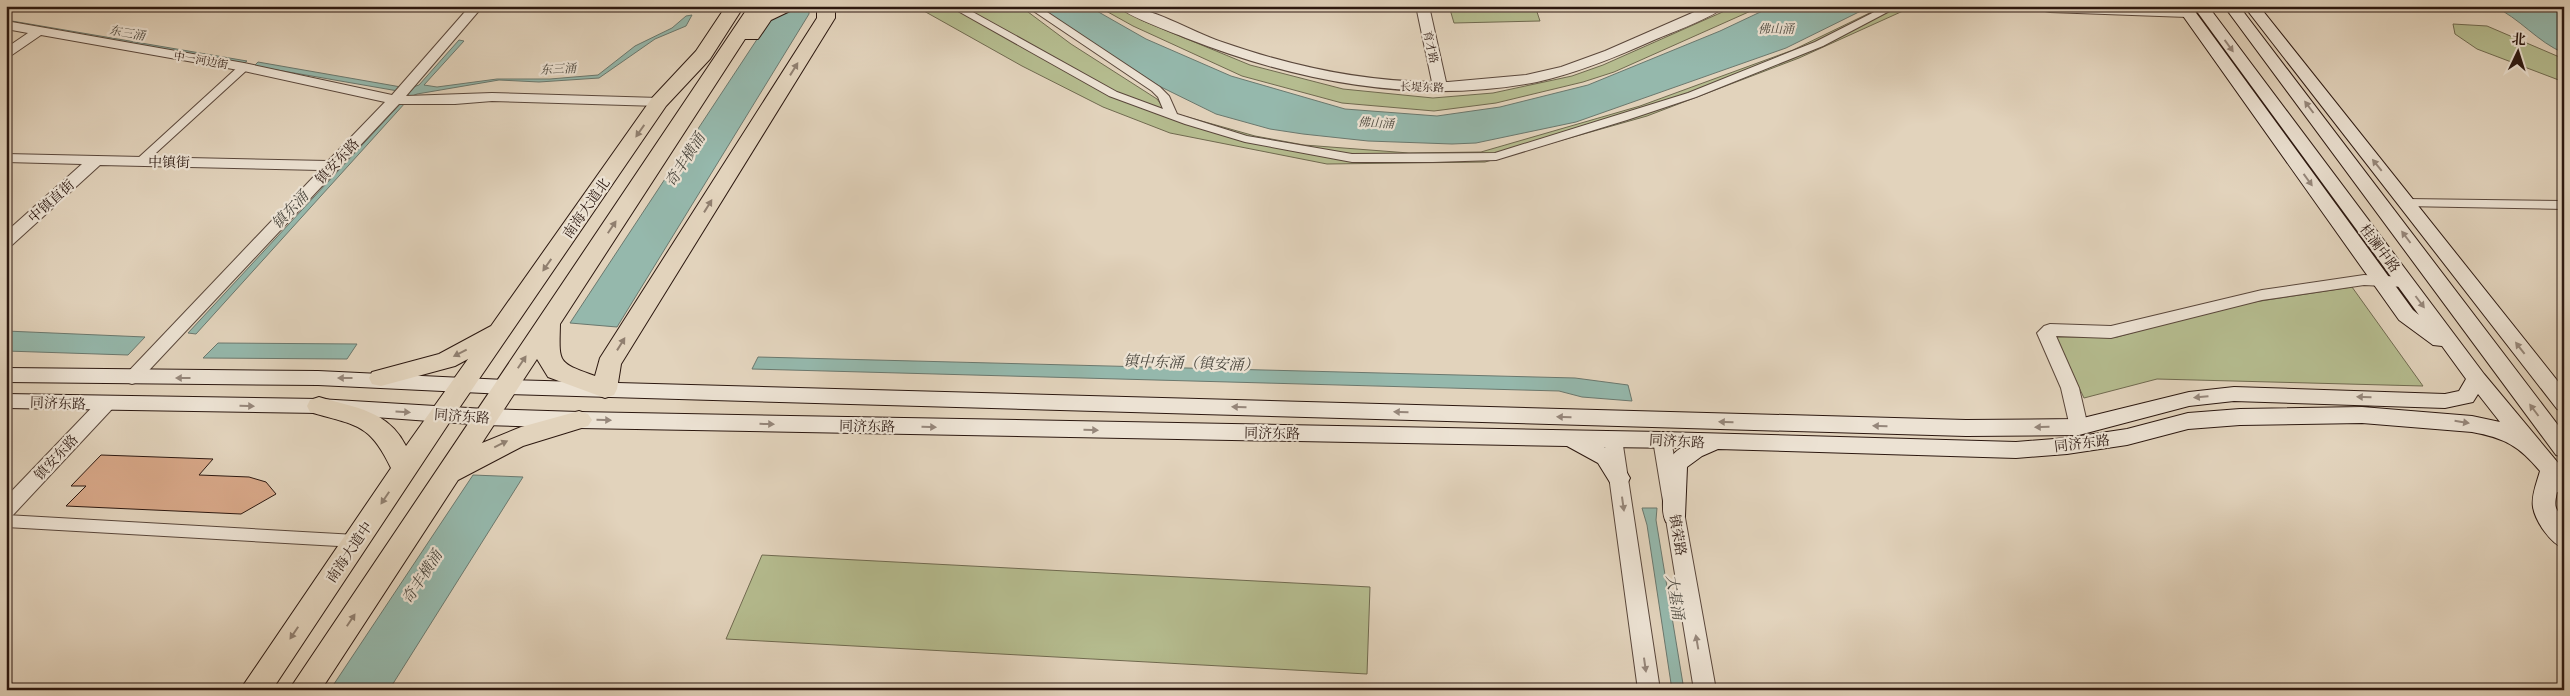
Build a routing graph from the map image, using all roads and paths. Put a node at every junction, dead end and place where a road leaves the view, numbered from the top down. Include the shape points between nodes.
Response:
1 (477, 6) edge
2 (826, 6) edge
3 (954, 6) edge
4 (1031, 6) edge
5 (1124, 6) edge
6 (1422, 6) edge
7 (1719, 6) edge
8 (1894, 6) edge
9 (2231, 6) edge
10 (2250, 6) edge
11 (729, 7) edge
12 (769, 7) edge
13 (2050, 8) dead end
14 (2194, 10) edge
15 (6, 25) edge
16 (2257, 26) junction
17 (40, 30) junction
18 (6, 56) edge
19 (244, 68) junction
20 (1440, 88) junction
21 (395, 100) junction
22 (660, 102) junction
23 (2259, 112) junction
24 (1172, 116) junction
25 (2297, 137) junction
26 (6, 158) edge
27 (96, 160) junction
28 (141, 161) junction
29 (332, 166) junction
30 (2324, 174) junction
31 (2380, 202) junction
32 (2325, 203) junction
33 (2407, 203) junction
34 (2347, 204) junction
35 (2564, 205) edge
36 (6, 241) edge
37 (2381, 280) junction
38 (2405, 282) junction
39 (548, 323) junction
40 (503, 329) junction
41 (2458, 352) junction
42 (2504, 369) junction
43 (6, 375) edge
44 (132, 378) junction
45 (381, 378) junction
46 (2477, 378) junction
47 (464, 384) junction
48 (505, 388) junction
49 (605, 389) junction
50 (2412, 399) junction
51 (6, 401) edge
52 (2562, 402) edge
53 (106, 404) junction
54 (320, 406) junction
55 (442, 414) junction
56 (2362, 415) junction
57 (485, 418) junction
58 (579, 420) junction
59 (2079, 427) junction
60 (1566, 439) junction
61 (1613, 439) junction
62 (1662, 440) junction
63 (1714, 442) junction
64 (2531, 445) junction
65 (2564, 449) edge
66 (405, 470) junction
67 (445, 478) junction
68 (1619, 478) junction
69 (2557, 478) edge
70 (6, 510) edge
71 (1674, 516) junction
72 (6, 521) edge
73 (2564, 539) edge
74 (356, 541) junction
75 (255, 690) edge
76 (304, 690) edge
77 (1649, 690) edge
78 (1705, 690) edge

1 - 21 street, 镇安东路
49 -> 2 highway via 608,364 826,18
3 - 24 street via 1114,94
4 - 24 street via 1156,89 1164,96
5 - 20 street, 长堤东路 via 1183,33 1259,61 1382,85
6 - 20 street, 育才路
7 - 20 street, 长堤东路 via 1593,61 1542,76
8 - 24 street via 1819,44 1692,95 1496,156 1352,158 1245,139
9 - 16 main road, 桂澜中路
10 - 16 main road
11 - 22 highway, 南海大道北 via 703,55
39 -> 12 highway via 694,105
13 - 14 street
14 - 23 main road
14 -> 25 main road, 桂澜中路
15 - 17 street, 中一河边街
31 -> 16 main road, 桂澜中路
33 -> 16 main road
17 - 18 street
17 - 19 street, 中一河边街
19 - 21 street, 中一河边街
19 - 28 street
21 - 22 street, 中一河边街 via 492,97
21 - 29 street, 镇安东路
22 -> 40 highway, 南海大道北
23 - 25 main road
23 - 30 main road
23 -> 32 main road
25 - 30 main road, 桂澜中路
26 - 27 street, 中镇街
27 - 28 street, 中镇街
27 - 36 street, 中镇直街
28 - 29 street, 中镇街
29 - 44 street, 镇安东路
30 - 34 main road, 桂澜中路
31 - 33 main road
42 -> 31 main road, 桂澜中路
32 - 34 main road
32 - 37 main road
33 - 35 street
52 -> 33 main road
34 - 38 main road, 桂澜中路
37 - 38 street
37 - 41 main road via 2406,315
37 - 59 street via 2262,294 2111,332 2050,330 2046,333 2070,388
38 -> 41 main road, 桂澜中路
48 -> 39 highway
39 - 49 highway via 547,356 557,371
40 -> 45 highway via 447,360
40 - 47 highway, 南海大道北
41 - 46 main road, 桂澜中路
42 - 52 main road
65 -> 42 main road, 桂澜中路
43 - 44 main road, 同济东路
45 -> 44 main road, 同济东路
45 - 47 main road, 同济东路
46 - 50 main road, 同济东路 via 2466,397 2445,401
46 - 64 main road, 桂澜中路
47 - 48 main road, 同济东路
47 - 55 highway, 南海大道北
48 - 49 main road, 同济东路
48 - 57 highway
59 -> 49 main road, 同济东路 via 1775,424
50 - 56 main road via 2430,405 2435,409 2434,413
50 -> 59 main road, 同济东路 via 2234,394 2189,399
51 - 53 main road, 同济东路
53 -> 54 main road, 同济东路
53 - 70 street, 镇安东路
54 -> 55 main road, 同济东路
54 - 66 highway via 372,422 390,439
55 - 57 main road, 同济东路
55 - 66 highway, 南海大道中
56 - 63 main road, 同济东路 via 2188,421 2127,437 2016,450
56 -> 64 main road, 同济东路 via 2472,424 2494,428
57 - 58 main road, 同济东路
57 - 67 highway
58 -> 60 main road, 同济东路
67 -> 58 highway via 471,459 514,438
60 - 61 main road, 同济东路
60 - 68 main road via 1606,456
61 - 62 main road, 同济东路
61 - 68 street
62 - 63 main road, 同济东路
62 - 71 street, 镇荣路
63 - 71 main road via 1676,462 1672,474 1676,495
64 - 69 main road, 桂澜中路
66 -> 74 highway, 南海大道中
76 -> 67 highway
68 -> 77 street
69 - 73 main road via 2542,505 2544,513
78 -> 71 street, 镇荣路
72 - 74 street
74 -> 75 highway, 南海大道中

